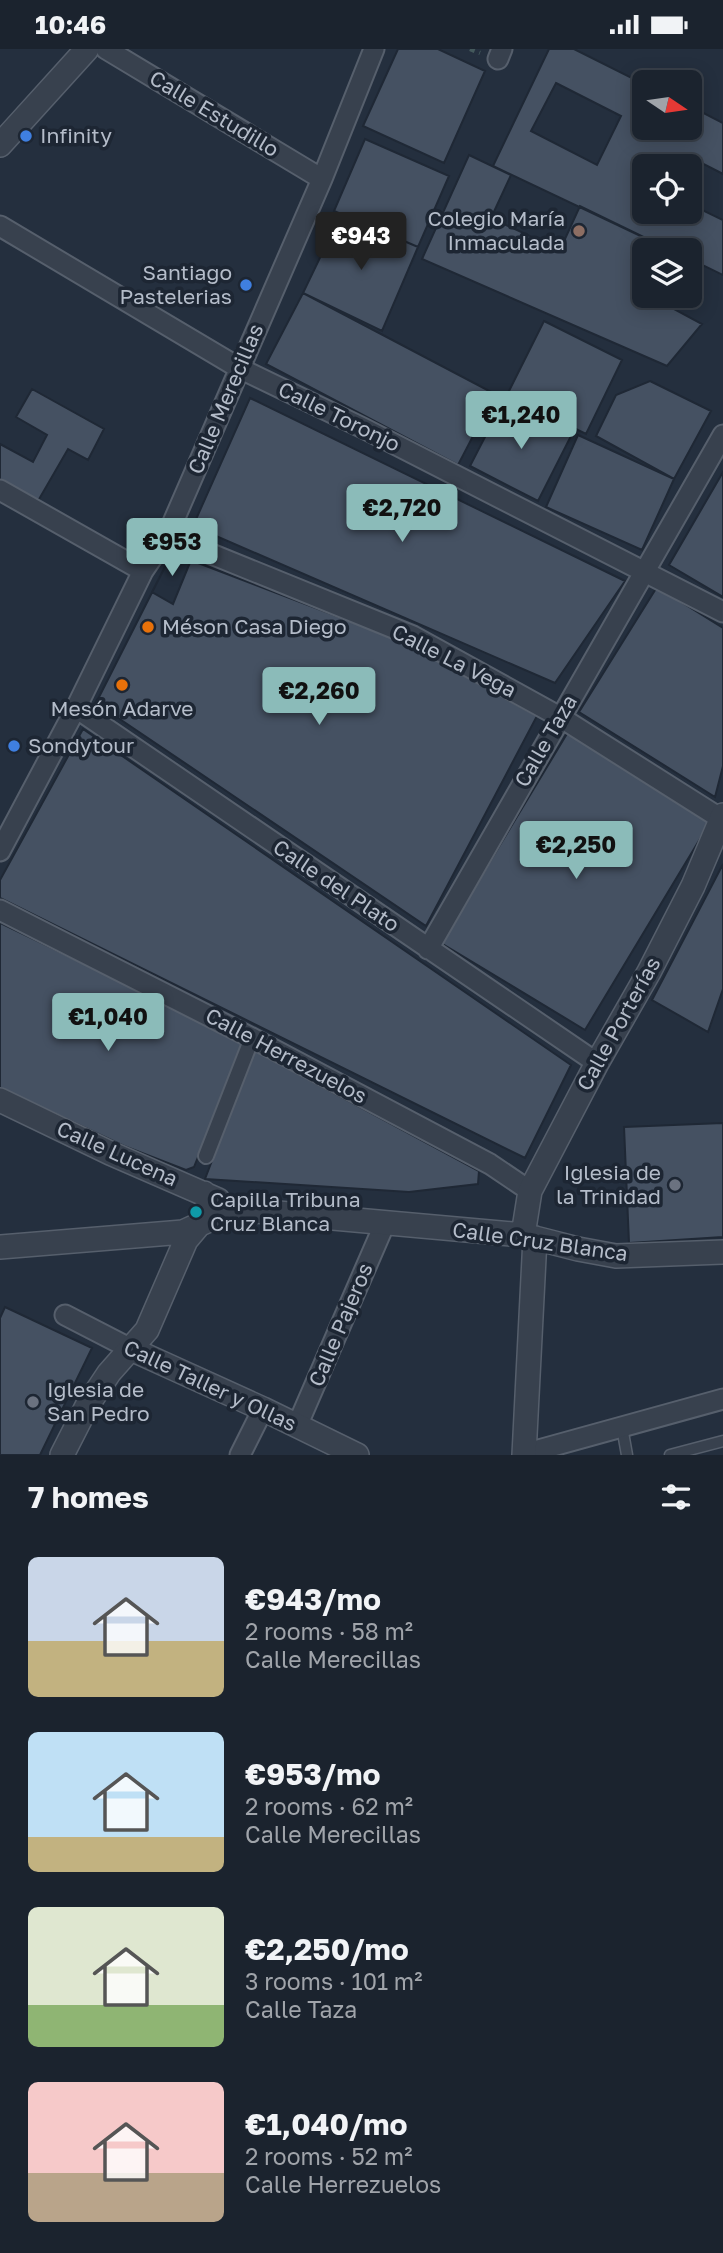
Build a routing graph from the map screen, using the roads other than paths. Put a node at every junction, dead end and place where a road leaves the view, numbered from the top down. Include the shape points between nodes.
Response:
1 (87, 49) edge
2 (106, 49) edge
3 (374, 49) edge
4 (0, 145) edge
5 (322, 179) junction
6 (0, 226) edge
7 (239, 368) junction
8 (723, 435) edge
9 (0, 490) edge
10 (167, 536) junction
11 (143, 571) junction
12 (645, 571) junction
13 (723, 612) edge
14 (76, 708) junction
15 (560, 717) junction
16 (722, 818) edge
17 (0, 851) edge
18 (0, 910) edge
19 (428, 949) junction
20 (252, 1038) junction
21 (597, 1062) junction
22 (0, 1100) edge
23 (206, 1156) dead end
24 (530, 1191) junction
25 (204, 1193) junction
26 (233, 1209) junction
27 (385, 1223) junction
28 (198, 1225) junction
29 (529, 1236) junction
30 (0, 1247) edge
31 (723, 1252) edge
32 (65, 1315) dead end
33 (131, 1349) junction
34 (723, 1399) edge
35 (262, 1409) junction
36 (297, 1426) junction
37 (622, 1427) junction
38 (723, 1441) edge
39 (524, 1454) edge
40 (62, 1455) edge
41 (240, 1455) edge
42 (356, 1455) edge
43 (627, 1455) edge
44 (670, 1455) edge

1 - 4 street
2 - 5 street, Calle Estudillo
3 - 5 street, Calle Merecillas
5 - 7 street, Calle Merecillas
6 - 7 street, Calle Toronjo
7 - 10 street, Calle Merecillas
7 - 12 street, Calle Toronjo
8 - 12 street, Calle Taza
9 - 11 street
10 - 11 street, Calle Merecillas
10 - 15 street, Calle La Vega via 413,636
11 - 14 street, Calle Merecillas
12 - 13 street, Calle Toronjo
12 - 15 street, Calle Taza
14 - 17 street, Calle Merecillas
14 - 19 street, Calle del Plato
15 - 16 street, Calle La Vega
15 - 19 street, Calle Taza
16 - 21 street, Calle Porterías via 662,947
18 - 20 street, Calle Herrezuelos
19 - 21 street, Calle del Plato
20 - 23 street
20 - 24 street, Calle Herrezuelos via 499,1169
21 - 24 street, Calle Porterías
22 - 25 street, Calle Lucena
24 - 29 street, Calle Porterías
25 - 26 street, Calle Lucena
25 - 28 street via 209,1211
26 - 27 street, Calle Cruz Blanca
26 - 28 street
27 - 29 street, Calle Cruz Blanca
27 - 36 street, Calle Pajeros
28 - 30 street via 183,1232
28 - 33 street via 186,1240 147,1330
29 - 31 street, Calle Cruz Blanca via 616,1256
29 - 39 street, Calle Porterías
32 - 33 street, Calle Taller y Ollas
33 - 35 street, Calle Taller y Ollas
33 - 40 street via 87,1406
34 - 37 street
35 - 36 street, Calle Taller y Ollas
35 - 41 street
36 - 42 street, Calle Taller y Ollas
37 - 39 street
37 - 43 lane
38 - 44 lane

